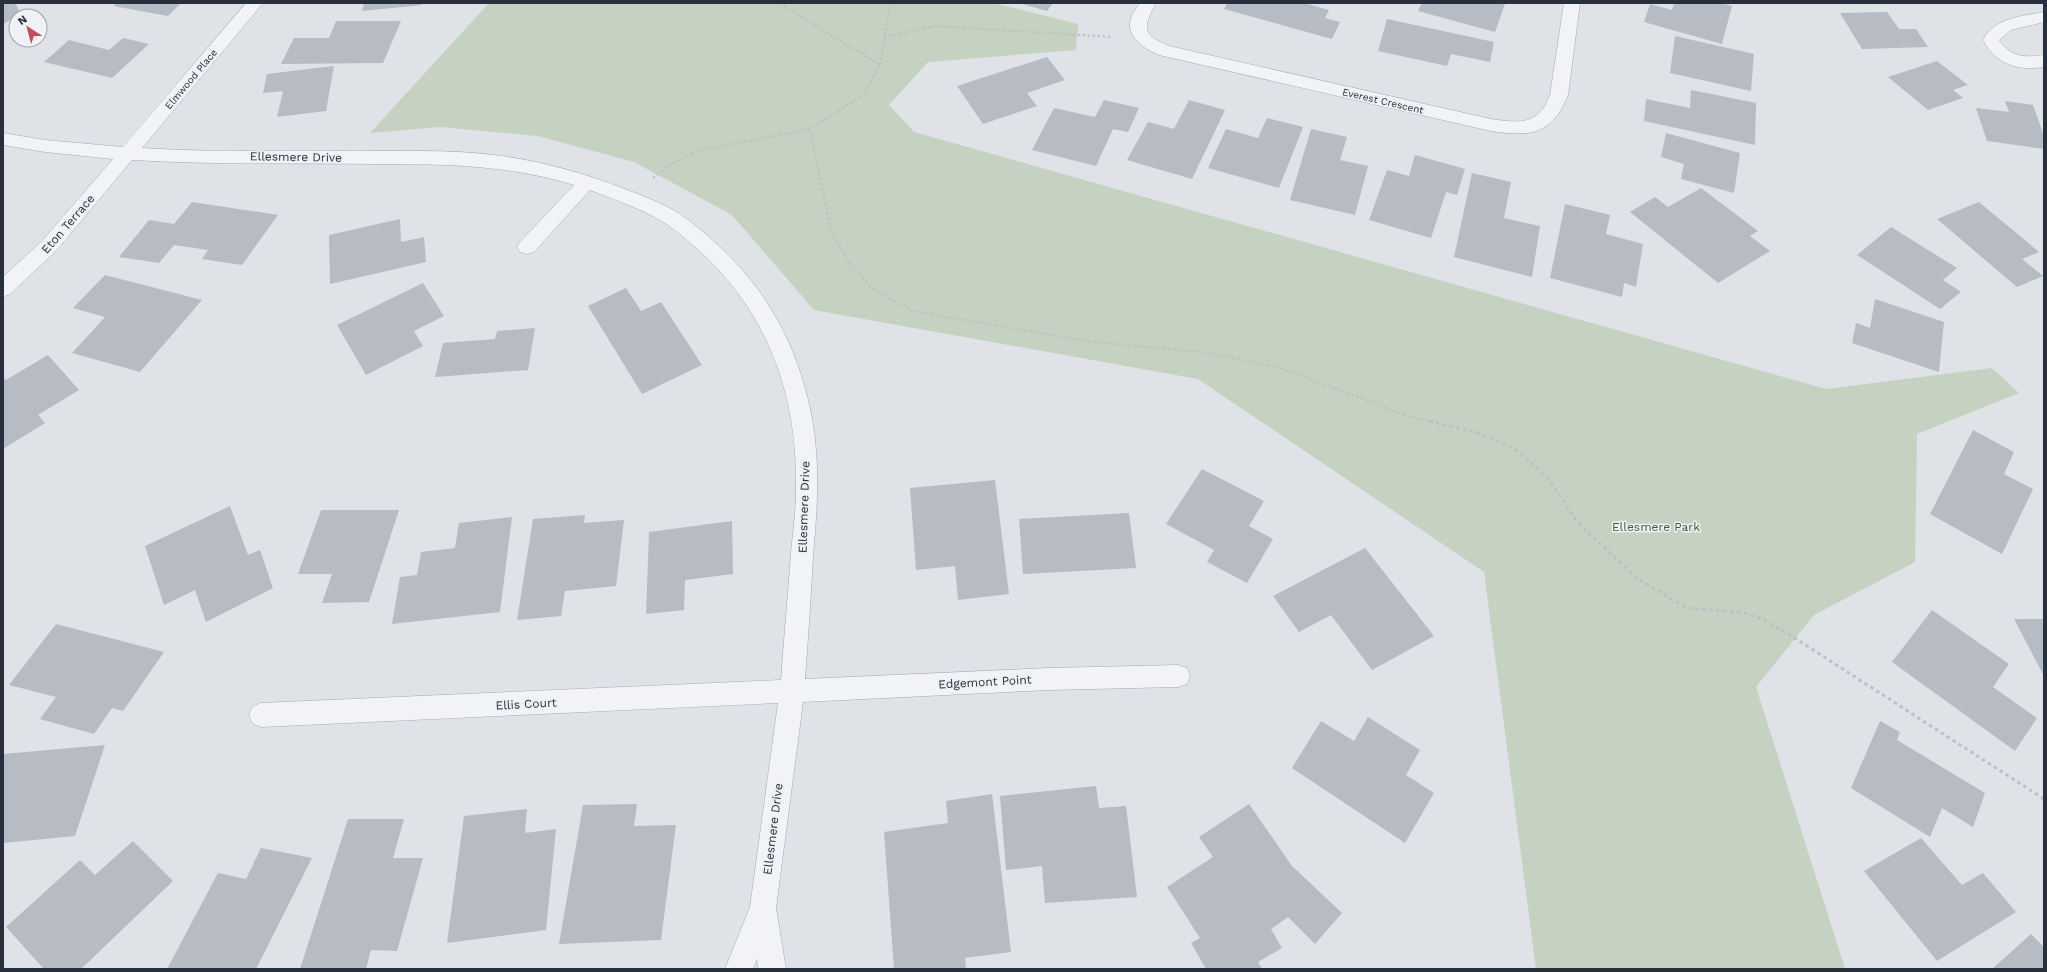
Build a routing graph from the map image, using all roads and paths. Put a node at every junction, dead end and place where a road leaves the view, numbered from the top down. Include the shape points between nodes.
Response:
1 (255, 3) edge
2 (779, 3) edge
3 (890, 3) edge
4 (1148, 3) edge
5 (1572, 3) edge
6 (2044, 17) edge
7 (884, 37) junction
8 (1144, 38) junction
9 (2044, 61) edge
10 (880, 65) junction
11 (810, 129) junction
12 (3, 138) edge
13 (128, 155) junction
14 (651, 180) dead end
15 (587, 182) junction
16 (527, 247) dead end
17 (3, 290) edge
18 (1178, 676) dead end
19 (792, 692) junction
20 (261, 715) dead end
21 (2044, 799) edge
22 (763, 907) junction
23 (739, 969) edge
24 (772, 969) edge

1 - 13 street, Elmwood Place
2 - 10 path
3 - 7 path
4 - 8 street via 1138,23 1139,31
5 - 8 street, Everest Crescent via 1555,108 1550,116 1540,122 1517,128 1491,125 1178,55 1154,47
6 - 9 street via 2004,27 1992,35 1999,52 2015,61
7 - 8 path via 935,26
7 - 10 path
10 - 11 path via 864,94
11 - 14 path via 696,151 673,163
11 - 21 path via 831,232 849,262 873,290 912,311 1094,342 1210,353 1281,368 1408,416 1482,434 1520,452 1549,480 1579,524 1638,579 1687,608 1742,612 1762,619
12 - 13 street, Ellesmere Drive via 46,146
13 - 15 street, Ellesmere Drive via 456,158 526,166
13 - 17 street, Eton Terrace via 49,246
15 - 16 street
15 - 19 street, Ellesmere Drive via 636,200 662,213 682,225 702,242 748,290 765,314 785,357 800,405 806,463 806,497
18 - 19 street, Edgemont Point via 1049,679
19 - 20 street, Ellis Court
19 - 22 street, Ellesmere Drive
22 - 23 street, Ellesmere Drive
22 - 24 street, Ellesmere Drive

